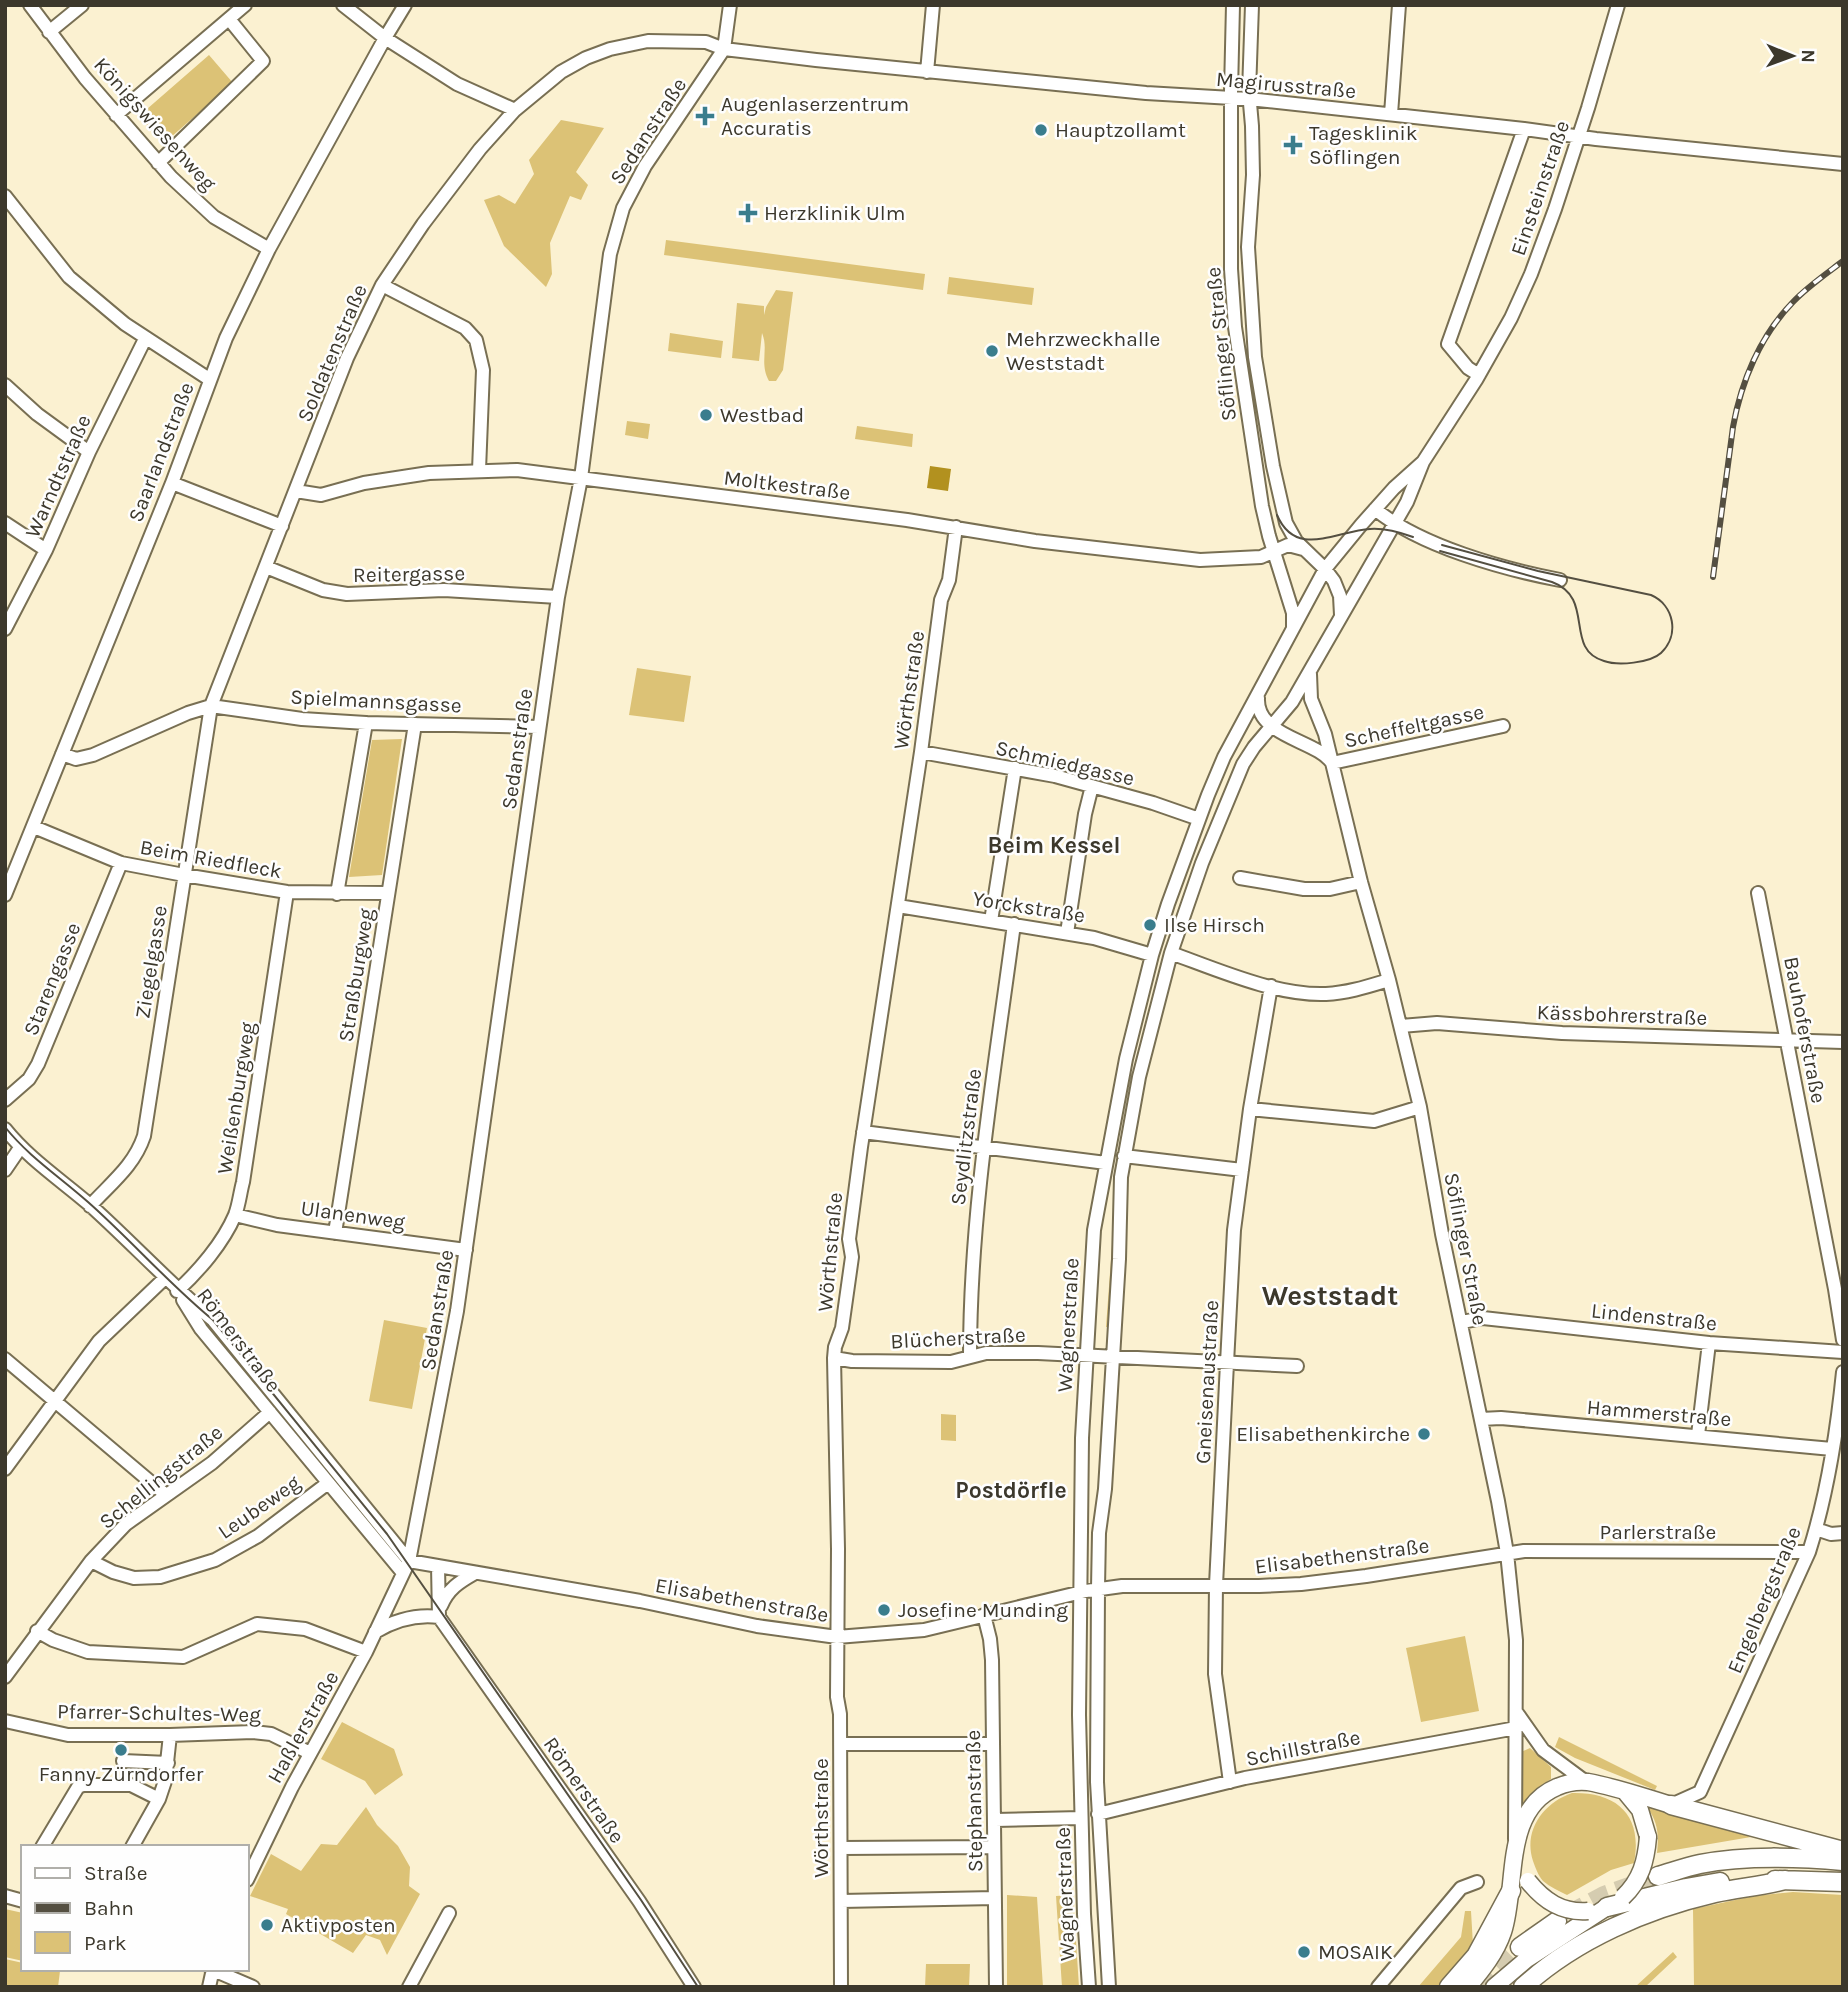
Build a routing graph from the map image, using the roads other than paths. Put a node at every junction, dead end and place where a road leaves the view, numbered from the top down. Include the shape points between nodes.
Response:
1 (30, 5) edge
2 (82, 5) edge
3 (244, 5) edge
4 (343, 5) edge
5 (405, 5) edge
6 (730, 5) edge
7 (933, 5) edge
8 (1233, 5) edge
9 (1252, 5) edge
10 (1399, 5) edge
11 (1618, 5) edge
12 (229, 19) junction
13 (49, 32) junction
14 (385, 38) junction
15 (724, 49) junction
16 (927, 72) junction
17 (1231, 98) junction
18 (1249, 99) junction
19 (515, 110) junction
20 (1391, 114) junction
21 (116, 115) junction
22 (1524, 129) junction
23 (1579, 137) junction
24 (158, 163) junction
25 (1843, 164) edge
26 (5, 195) edge
27 (269, 249) junction
28 (382, 285) junction
29 (145, 339) junction
30 (1479, 375) junction
31 (209, 379) junction
32 (5, 385) edge
33 (89, 452) junction
34 (1423, 462) junction
35 (479, 470) junction
36 (581, 478) junction
37 (172, 483) junction
38 (296, 491) junction
39 (1375, 509) junction
40 (5, 523) edge
41 (1394, 523) junction
42 (282, 526) junction
43 (956, 527) junction
44 (1303, 549) junction
45 (46, 550) junction
46 (1273, 551) junction
47 (266, 568) junction
48 (1325, 569) junction
49 (1560, 580) dead end
50 (558, 597) junction
51 (1341, 615) junction
52 (5, 629) edge
53 (1292, 631) junction
54 (1312, 667) junction
55 (1259, 694) junction
56 (211, 706) junction
57 (366, 723) junction
58 (415, 724) junction
59 (1274, 726) junction
60 (1503, 726) dead end
61 (539, 727) junction
62 (921, 752) junction
63 (62, 754) junction
64 (1332, 763) junction
65 (1015, 768) junction
66 (1093, 786) junction
67 (1199, 819) junction
68 (34, 827) junction
69 (121, 863) junction
70 (184, 875) junction
71 (1240, 878) dead end
72 (1361, 882) junction
73 (287, 891) junction
74 (388, 892) junction
75 (1758, 893) dead end
76 (337, 894) junction
77 (5, 895) edge
78 (898, 906) junction
79 (991, 921) junction
80 (1014, 925) junction
81 (1067, 933) junction
82 (1171, 953) junction
83 (1152, 955) junction
84 (1390, 980) junction
85 (1271, 986) junction
86 (1401, 1026) junction
87 (1787, 1039) junction
88 (1843, 1042) edge
89 (5, 1100) edge
90 (1420, 1107) junction
91 (1250, 1108) junction
92 (5, 1129) edge
93 (863, 1132) junction
94 (984, 1146) junction
95 (20, 1148) junction
96 (1124, 1156) junction
97 (1106, 1163) junction
98 (5, 1170) edge
99 (1242, 1170) junction
100 (90, 1206) junction
101 (235, 1214) junction
102 (335, 1233) junction
103 (466, 1250) junction
104 (165, 1278) junction
105 (177, 1291) junction
106 (1462, 1322) junction
107 (1843, 1340) edge
108 (1709, 1343) junction
109 (1843, 1352) edge
110 (970, 1356) junction
111 (1085, 1356) junction
112 (1112, 1357) junction
113 (834, 1358) junction
114 (5, 1359) edge
115 (1227, 1363) junction
116 (1297, 1366) dead end
117 (1843, 1372) edge
118 (54, 1403) junction
119 (270, 1412) junction
120 (1481, 1419) junction
121 (1698, 1435) junction
122 (1832, 1449) junction
123 (5, 1469) edge
124 (328, 1483) junction
125 (166, 1495) junction
126 (1816, 1529) junction
127 (1843, 1533) edge
128 (382, 1538) junction
129 (1809, 1552) junction
130 (1507, 1553) junction
131 (91, 1561) junction
132 (438, 1566) junction
133 (406, 1567) junction
134 (475, 1573) junction
135 (1216, 1585) junction
136 (1098, 1588) junction
137 (1079, 1592) junction
138 (440, 1612) junction
139 (984, 1615) junction
140 (37, 1631) junction
141 (375, 1632) junction
142 (837, 1637) junction
143 (366, 1652) junction
144 (5, 1677) edge
145 (1517, 1713) junction
146 (5, 1721) edge
147 (1516, 1728) junction
148 (170, 1735) junction
149 (840, 1744) junction
150 (993, 1744) junction
151 (310, 1753) junction
152 (123, 1761) dead end
153 (168, 1763) junction
154 (1230, 1782) junction
155 (1587, 1782) junction
156 (1700, 1792) junction
157 (1626, 1793) junction
158 (159, 1799) junction
159 (1671, 1805) junction
160 (1098, 1814) junction
161 (1713, 1816) junction
162 (1082, 1818) junction
163 (995, 1820) junction
164 (43, 1845) edge
165 (133, 1845) edge
166 (995, 1847) junction
167 (841, 1848) junction
168 (1515, 1850) junction
169 (1843, 1852) edge
170 (1843, 1861) edge
171 (1658, 1876) tunnel mouth
172 (248, 1878) edge
173 (1785, 1880) junction
174 (1477, 1882) dead end
175 (1843, 1882) edge
176 (1511, 1891) junction
177 (995, 1898) junction
178 (841, 1901) junction
179 (1607, 1907) junction
180 (449, 1913) dead end
181 (1557, 1921) tunnel mouth
182 (1520, 1947) tunnel mouth
183 (212, 1977) edge
184 (253, 1987) edge
185 (409, 1987) edge
186 (694, 1987) edge
187 (841, 1987) edge
188 (996, 1987) edge
189 (1089, 1987) edge
190 (1109, 1987) edge
191 (1378, 1987) edge
192 (1449, 1987) edge
193 (1468, 1987) edge
194 (1494, 1987) edge
195 (1523, 1987) edge

1 - 13 street, Königswiesenweg
2 - 13 street
3 - 12 street
4 - 14 street
5 - 14 street, Saarlandstraße
6 - 15 street, Sedanstraße
7 - 16 street
8 - 17 street, Söflinger Straße
9 - 18 street, Söflinger Straße
10 - 20 street
11 - 23 street, Einsteinstraße
12 - 21 street
12 - 24 street via 263,61
13 - 21 street, Königswiesenweg
14 - 19 street via 457,84
14 - 27 street, Saarlandstraße
15 - 16 street, Magirusstraße
15 - 19 street, Soldatenstraße via 680,40 628,43 561,72
15 - 36 street, Sedanstraße via 622,208 610,254
16 - 17 street, Magirusstraße
17 - 18 street, Magirusstraße
17 - 46 street, Söflinger Straße via 1234,317
18 - 20 street, Magirusstraße
18 - 44 street, Söflinger Straße via 1253,151 1248,236 1255,357 1281,505 1289,531
19 - 28 street, Soldatenstraße via 423,224
20 - 22 street, Magirusstraße
21 - 24 street, Königswiesenweg
22 - 23 street, Magirusstraße
22 - 30 street, Einsteinstraße via 1448,344
23 - 25 street, Magirusstraße
23 - 30 street, Einsteinstraße via 1531,274
24 - 27 street, Königswiesenweg via 214,217
26 - 29 street via 69,277
27 - 31 street, Saarlandstraße
28 - 35 street via 466,328 476,340 482,370
28 - 38 street, Soldatenstraße via 347,358
29 - 31 street
29 - 33 street, Warndtstraße
30 - 34 street, Einsteinstraße
31 - 37 street, Saarlandstraße
32 - 33 street
33 - 45 street, Warndtstraße
34 - 39 street, Einsteinstraße
34 - 41 street, Einsteinstraße
35 - 36 street, Moltkestraße
35 - 38 street, Moltkestraße via 365,483 321,495
36 - 43 street, Moltkestraße
36 - 50 street, Sedanstraße
37 - 42 street
37 - 63 street, Saarlandstraße
38 - 42 street, Soldatenstraße
39 - 41 street
39 - 48 street, Einsteinstraße
40 - 45 street
41 - 49 street via 1459,553
41 - 51 street, Einsteinstraße
42 - 47 street, Soldatenstraße
43 - 46 street, Moltkestraße via 1200,560 1261,557
43 - 62 street, Wörthstraße via 941,600
44 - 46 street, Moltkestraße via 1288,545
44 - 48 street, Söflinger Straße
45 - 52 street, Warndtstraße
46 - 53 street, Söflinger Straße via 1293,612
47 - 50 street, Reitergasse via 323,590 347,594 444,590
47 - 56 street, Soldatenstraße
48 - 51 street via 1339,592
48 - 53 street, Einsteinstraße
50 - 61 street, Sedanstraße
51 - 54 street, Einsteinstraße
53 - 55 street, Wagnerstraße
54 - 59 street, Wagnerstraße
54 - 64 street, Söflinger Straße via 1309,692
55 - 59 street via 1259,711
55 - 67 street, Wagnerstraße via 1224,757
56 - 57 street, Spielmannsgasse
56 - 63 street via 93,755 76,759
56 - 70 street, Ziegelgasse
57 - 58 street, Spielmannsgasse
57 - 76 street, Straßburgweg
58 - 61 street, Spielmannsgasse
58 - 74 street, Straßburgweg
59 - 64 street
59 - 82 street, Wagnerstraße via 1247,758 1233,786
60 - 64 street, Scheffeltgasse
61 - 103 street, Sedanstraße
62 - 65 street, Schmiedgasse
62 - 78 street, Wörthstraße
63 - 68 street, Saarlandstraße
64 - 72 street, Söflinger Straße
65 - 66 street, Schmiedgasse
65 - 79 street
66 - 67 street, Schmiedgasse
66 - 81 street
67 - 83 street, Wagnerstraße
68 - 69 street, Beim Riedfleck
68 - 77 street, Saarlandstraße
69 - 70 street, Beim Riedfleck
69 - 89 street, Starengasse via 38,1063 29,1079
70 - 73 street, Beim Riedfleck
70 - 100 street, Ziegelgasse via 144,1136 130,1166
71 - 72 street via 1304,889
72 - 84 street, Söflinger Straße
73 - 76 street, Beim Riedfleck
73 - 101 street, Weißenburgweg
74 - 76 street, Beim Riedfleck
74 - 102 street, Straßburgweg
75 - 87 street, Bauhoferstraße
78 - 79 street, Yorckstraße
78 - 93 street, Wörthstraße
79 - 80 street, Yorckstraße
80 - 81 street, Yorckstraße
80 - 94 street, Seydlitzstraße
81 - 83 street, Yorckstraße
82 - 85 street
82 - 96 street, Wagnerstraße via 1150,1028
83 - 97 street, Wagnerstraße
84 - 85 street via 1329,994
84 - 86 street, Söflinger Straße
85 - 91 street, Gneisenaustraße
86 - 87 street, Kässbohrerstraße via 1437,1023 1562,1033
86 - 90 street, Söflinger Straße
87 - 88 street, Kässbohrerstraße
87 - 107 street, Bauhoferstraße
90 - 91 street via 1374,1121
90 - 106 street, Söflinger Straße
91 - 99 street, Gneisenaustraße
92 - 95 street, Römerstraße
93 - 94 street
93 - 113 street, Wörthstraße via 849,1239 852,1257
94 - 97 street
94 - 110 street, Seydlitzstraße via 971,1280
95 - 98 street
95 - 100 street, Römerstraße
96 - 99 street
96 - 112 street, Wagnerstraße
97 - 111 street, Wagnerstraße via 1094,1230
99 - 115 street, Gneisenaustraße
100 - 104 street, Römerstraße
101 - 102 street, Ulanenweg
101 - 105 street, Weißenburgweg via 222,1238
102 - 103 street, Ulanenweg
103 - 133 street, Sedanstraße
104 - 105 street, Römerstraße
104 - 118 street via 99,1341
105 - 119 street, Römerstraße via 201,1329
105 - 128 street, Römerstraße via 213,1320
106 - 108 street, Lindenstraße via 1483,1318
106 - 120 street, Söflinger Straße
108 - 109 street, Lindenstraße
108 - 121 street
110 - 111 street, Blücherstraße
110 - 113 street, Blücherstraße via 951,1362
111 - 112 street, Blücherstraße
111 - 137 street, Wagnerstraße
112 - 115 street
112 - 136 street, Wagnerstraße
113 - 142 street, Wörthstraße
114 - 118 street
115 - 116 street
115 - 135 street, Gneisenaustraße
117 - 122 street, Engelbergstraße
118 - 123 street
118 - 125 street
119 - 124 street, Römerstraße
119 - 125 street, Schellingstraße via 212,1463
120 - 121 street, Hammerstraße
120 - 130 street, Söflinger Straße
121 - 122 street, Hammerstraße
122 - 126 street, Engelbergstraße
124 - 128 street, Römerstraße
124 - 131 street, Leubeweg via 258,1536 215,1560 160,1577 134,1578
125 - 131 street, Schellingstraße via 126,1524
126 - 127 street
126 - 129 street, Engelbergstraße
128 - 133 street
129 - 130 street, Parlerstraße
129 - 156 street, Engelbergstraße
130 - 135 street, Elisabethenstraße via 1314,1583
130 - 145 street, Söflinger Straße via 1516,1640
131 - 140 street, Schellingstraße
132 - 133 street, Elisabethenstraße
132 - 134 street, Elisabethenstraße
132 - 138 street
133 - 141 street, Haßlerstraße
134 - 138 street via 450,1589
134 - 142 street, Elisabethenstraße
135 - 136 street, Elisabethenstraße
135 - 154 street, Gneisenaustraße via 1215,1674
136 - 137 street, Elisabethenstraße
136 - 160 street, Wagnerstraße
137 - 139 street, Elisabethenstraße
137 - 162 street, Wagnerstraße
138 - 141 street via 392,1622
138 - 186 street, Römerstraße
139 - 142 street, Elisabethenstraße via 924,1630
139 - 150 street, Stephanstraße via 992,1660
140 - 143 street via 88,1652 183,1657 257,1624 304,1629
140 - 144 street, Schellingstraße
141 - 143 street, Haßlerstraße
142 - 149 street, Wörthstraße
143 - 151 street, Haßlerstraße
145 - 147 street, Söflinger Straße
145 - 155 street via 1543,1751
146 - 148 street, Pfarrer-Schultes-Weg via 68,1735
147 - 154 street, Schillstraße
147 - 168 street, Söflinger Straße
148 - 151 street, Pfarrer-Schultes-Weg via 271,1734
148 - 153 street
149 - 150 street
149 - 167 street, Wörthstraße
150 - 163 street, Stephanstraße
151 - 172 street, Haßlerstraße
152 - 153 street
153 - 158 street
154 - 160 street, Schillstraße
155 - 157 main road
155 - 168 main road via 1569,1783 1539,1798 1521,1826
156 - 159 street
156 - 161 street
157 - 159 main road
157 - 179 main road, bridge via 1640,1810 1648,1836 1643,1870 1623,1897
158 - 164 street via 131,1784 83,1785
158 - 165 street
159 - 161 highway
160 - 190 street, Wagnerstraße
161 - 169 highway
162 - 163 street
162 - 189 street, Wagnerstraße
163 - 166 street, Stephanstraße
166 - 167 street
166 - 177 street, Stephanstraße
167 - 178 street, Wörthstraße
168 - 176 main road
168 - 179 main road, bridge via 1537,1893 1560,1908 1588,1911
170 - 171 highway via 1737,1860
173 - 175 highway
173 - 179 highway via 1725,1881
173 - 195 highway via 1716,1893 1630,1921 1590,1939
174 - 191 street via 1461,1888
176 - 192 highway via 1479,1950
176 - 193 main road via 1497,1948
177 - 178 street
177 - 188 street, Stephanstraße
178 - 187 street, Wörthstraße
179 - 194 main road via 1527,1959
180 - 185 street
181 - 182 highway
183 - 184 street

